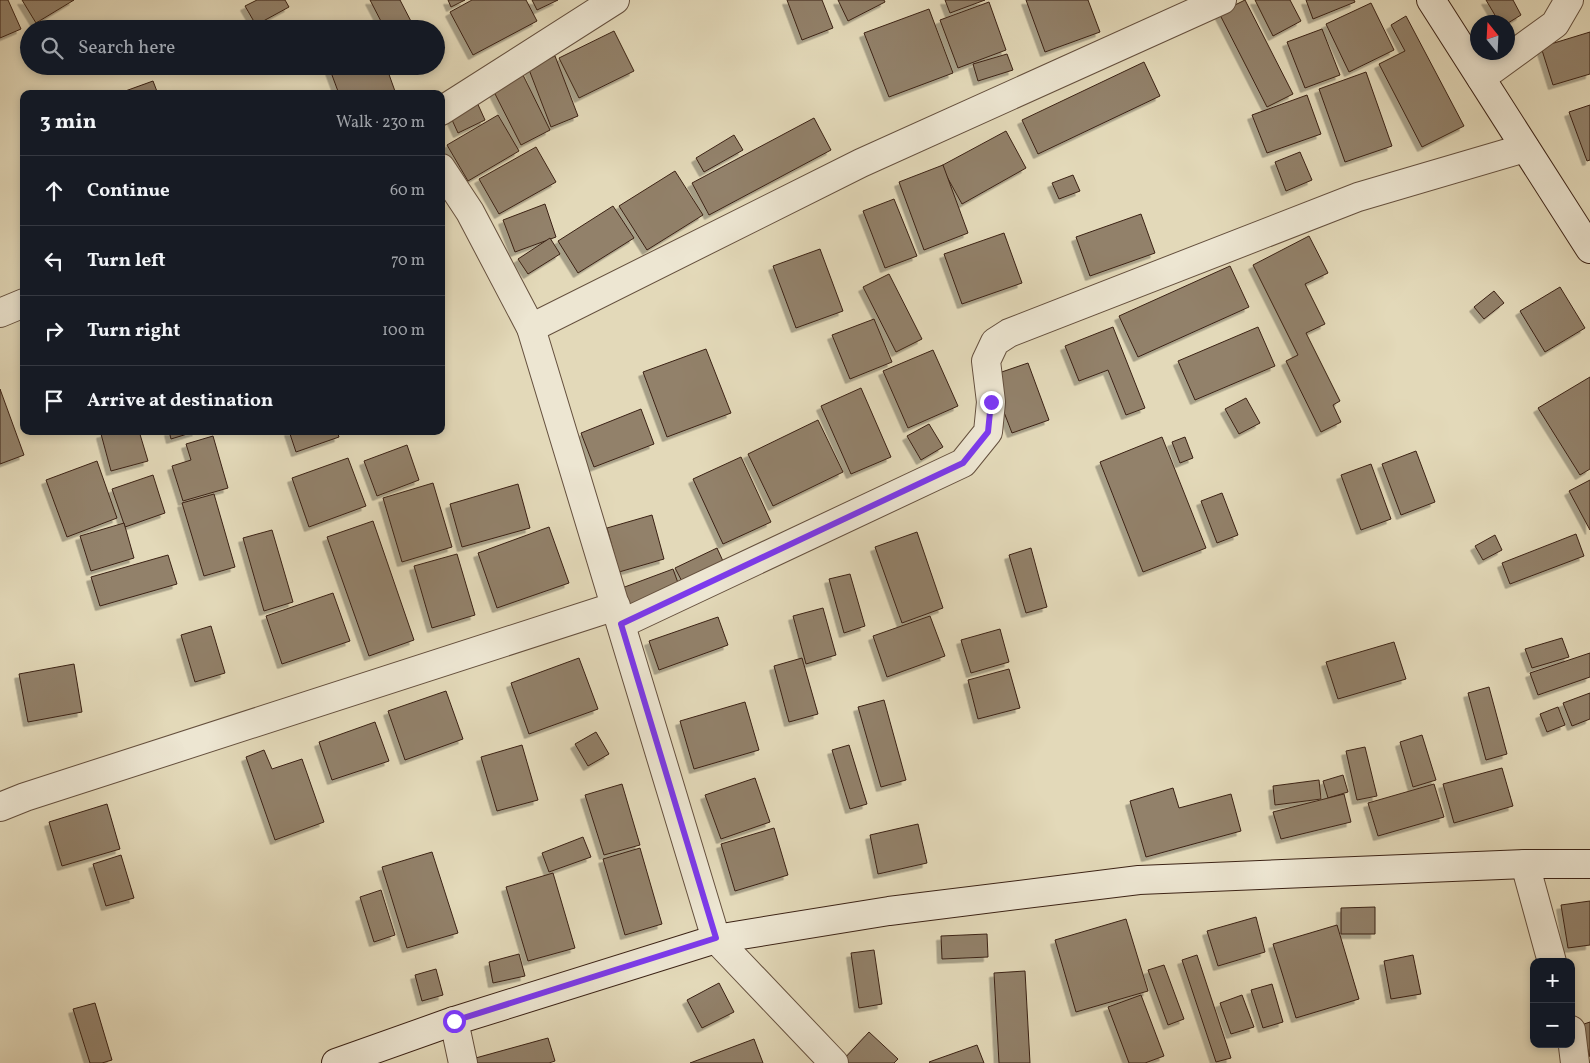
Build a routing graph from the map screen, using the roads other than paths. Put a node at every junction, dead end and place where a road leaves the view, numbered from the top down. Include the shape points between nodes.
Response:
1 (615, 0) edge
2 (1222, 0) edge
3 (1431, 0) edge
4 (1569, 0) edge
5 (1481, 78) junction
6 (445, 108) edge
7 (1525, 148) junction
8 (445, 174) edge
9 (1590, 249) edge
10 (20, 305) edge
11 (0, 313) edge
12 (531, 328) junction
13 (618, 615) junction
14 (0, 807) edge
15 (1525, 864) junction
16 (1590, 864) edge
17 (716, 938) junction
18 (1551, 958) edge
19 (454, 1021) junction
20 (1573, 1048) edge
21 (336, 1063) edge
22 (463, 1063) edge
23 (834, 1063) edge
24 (1575, 1063) edge

1 - 6 street
2 - 12 street via 860,163
3 - 5 street
4 - 5 street via 1555,24
5 - 7 street
7 - 9 street
7 - 13 street via 1358,197 1009,333 995,342 986,361 991,402 988,432 963,463
8 - 12 street via 470,212
10 - 11 street
12 - 13 street
13 - 14 street
13 - 17 street
15 - 16 street
15 - 17 street via 1140,880 889,911
15 - 18 street
17 - 19 street
17 - 23 street
19 - 21 street
19 - 22 street
20 - 24 street

